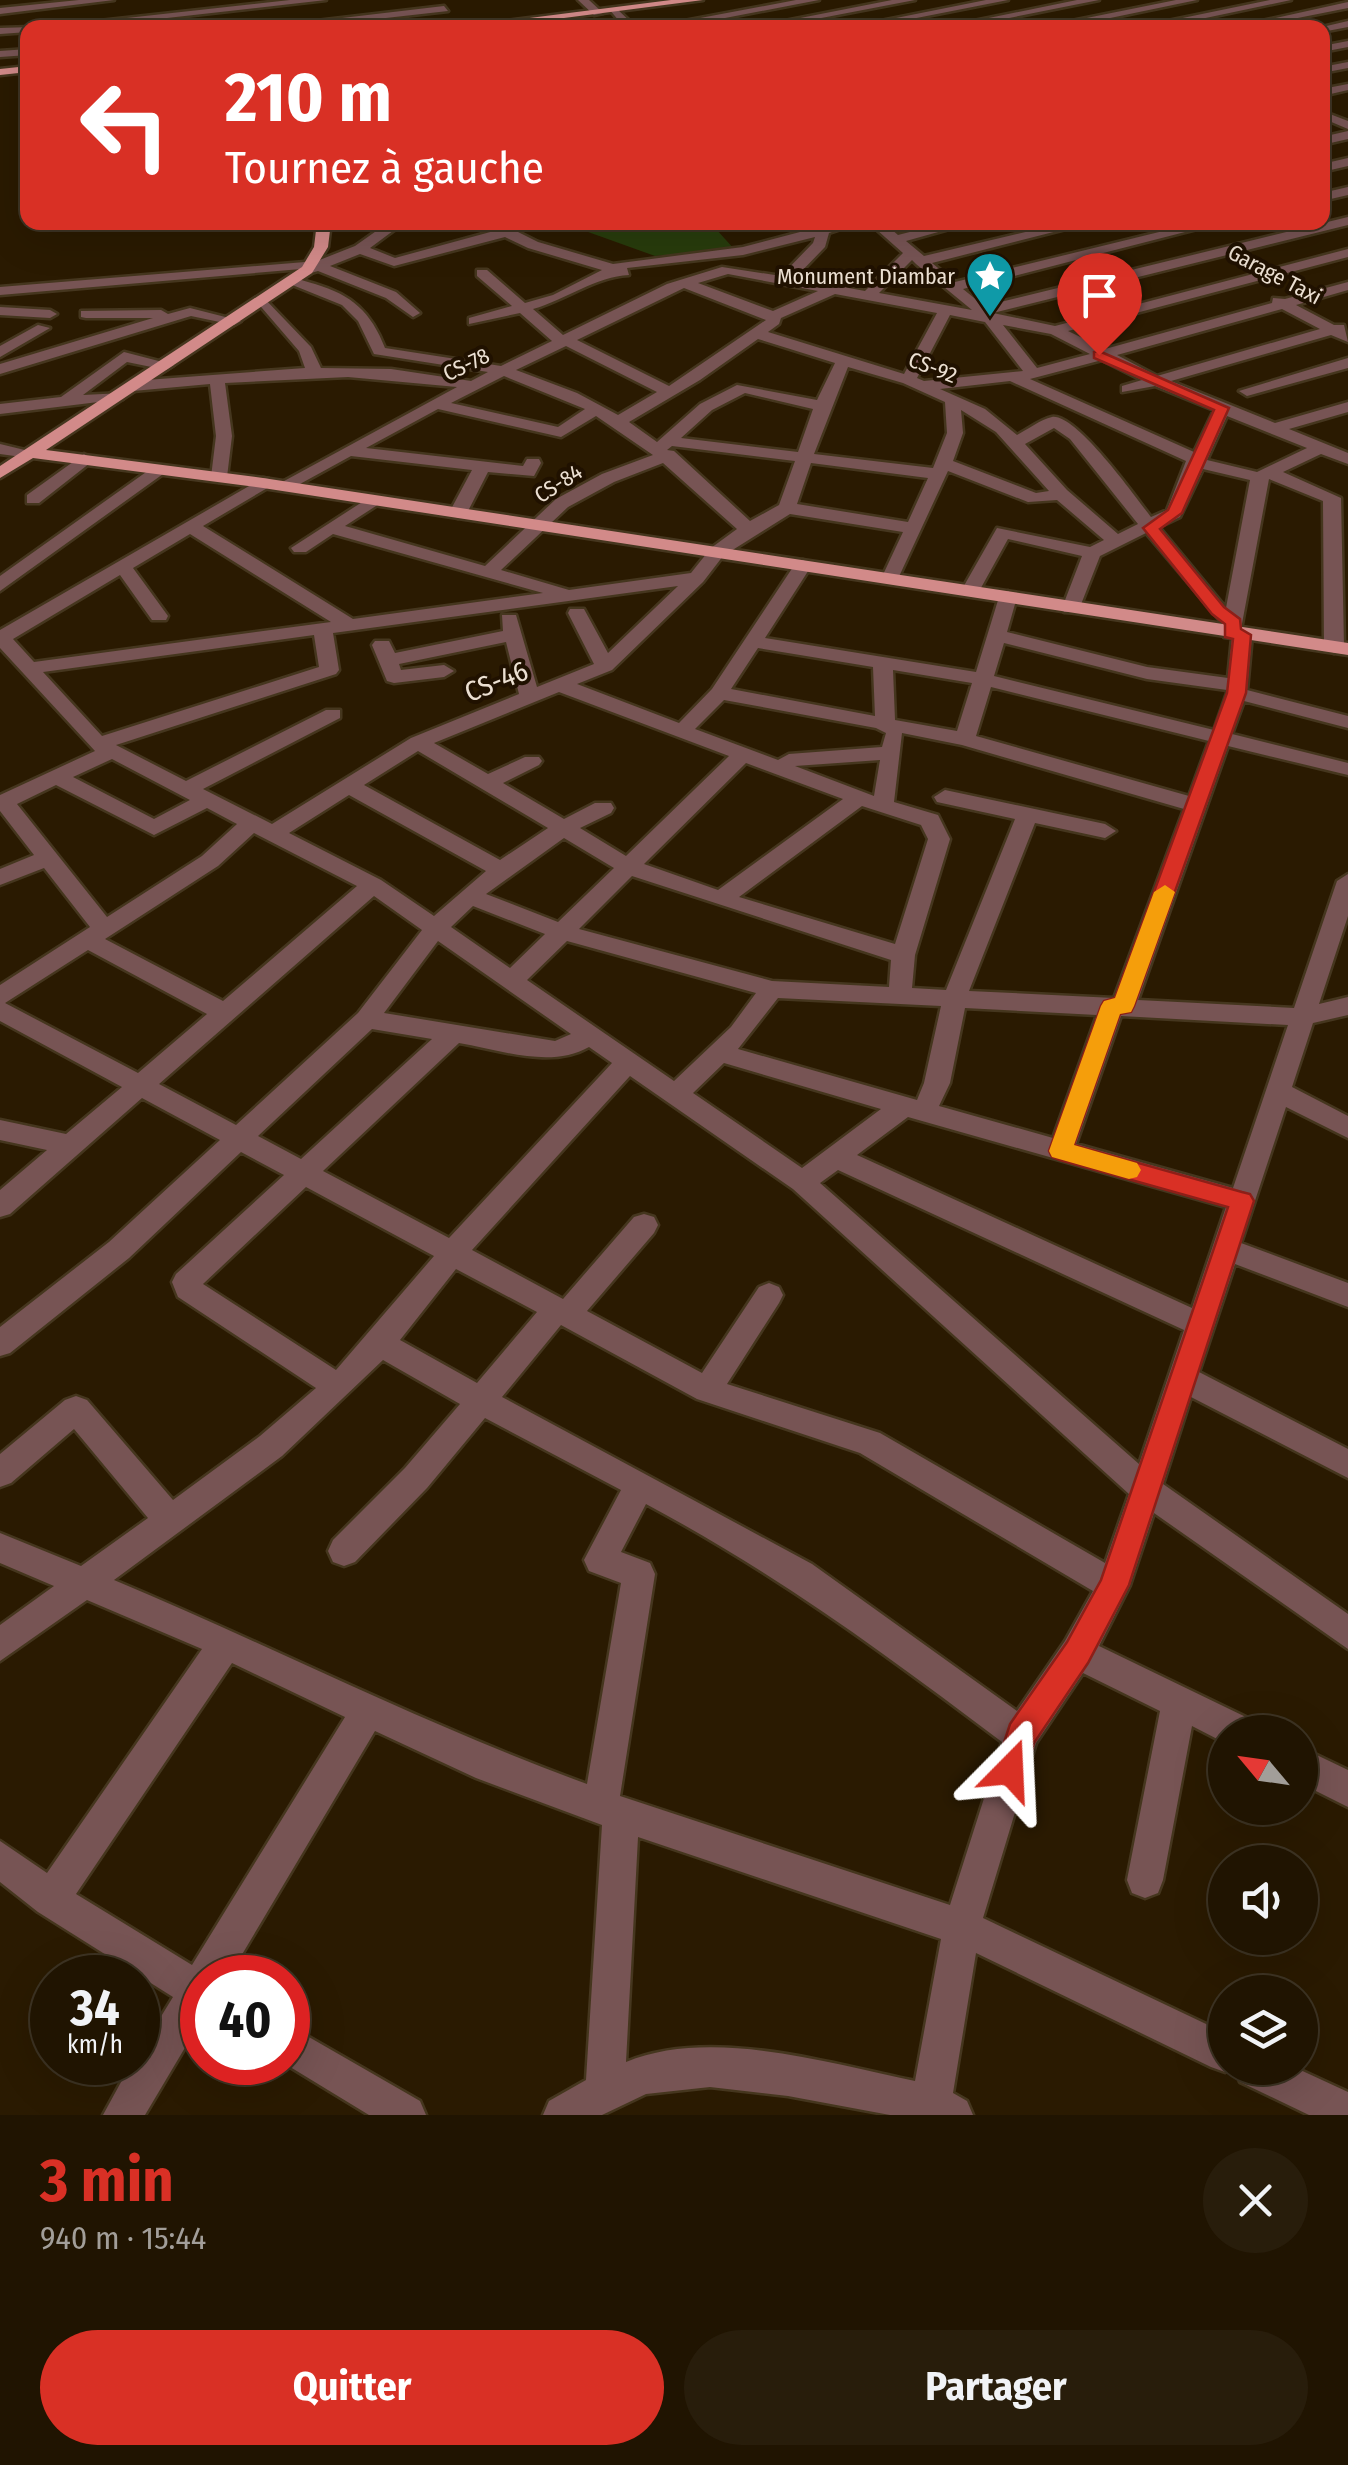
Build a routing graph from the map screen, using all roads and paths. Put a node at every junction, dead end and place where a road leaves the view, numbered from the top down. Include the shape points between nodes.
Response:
1 (109, 0) edge
2 (320, 0) edge
3 (583, 0) edge
4 (701, 0) edge
5 (814, 0) edge
6 (834, 0) edge
7 (910, 0) edge
8 (1003, 0) edge
9 (1050, 0) edge
10 (1094, 0) edge
11 (1192, 0) edge
12 (1283, 0) edge
13 (301, 1) edge
14 (440, 4) edge
15 (1348, 5) edge
16 (1064, 6) junction
17 (0, 10) edge
18 (854, 10) junction
19 (614, 11) junction
20 (1314, 12) junction
21 (598, 13) junction
22 (732, 14) junction
23 (1093, 18) junction
24 (172, 20) edge
25 (347, 20) edge
26 (528, 20) edge
27 (624, 20) edge
28 (698, 20) edge
29 (744, 20) edge
30 (794, 20) edge
31 (875, 20) edge
32 (890, 20) edge
33 (982, 20) edge
34 (1083, 20) edge
35 (1098, 20) edge
36 (1181, 20) edge
37 (1271, 20) edge
38 (1348, 24) edge
39 (323, 230) edge
40 (388, 230) edge
41 (498, 230) edge
42 (823, 230) joint
43 (883, 230) edge
44 (935, 230) edge
45 (1048, 230) edge
46 (1142, 230) edge
47 (1187, 230) edge
48 (1311, 230) joint
49 (503, 233) junction
50 (1156, 238) junction
51 (894, 240) junction
52 (360, 249) junction
53 (1348, 250) edge
54 (718, 254) junction
55 (916, 257) junction
56 (1197, 259) junction
57 (313, 267) junction
58 (613, 268) junction
59 (727, 270) junction
60 (482, 273) dead end
61 (785, 280) junction
62 (292, 282) junction
63 (1240, 282) junction
64 (678, 285) junction
65 (1348, 286) edge
66 (953, 287) junction
67 (834, 290) junction
68 (0, 291) edge
69 (868, 296) junction
70 (263, 301) junction
71 (1283, 304) junction
72 (522, 309) junction
73 (946, 310) junction
74 (0, 311) edge
75 (413, 312) dead end
76 (86, 314) dead end
77 (182, 314) junction
78 (986, 315) junction
79 (774, 319) junction
80 (234, 321) junction
81 (474, 321) dead end
82 (1340, 328) edge
83 (1055, 330) junction
84 (758, 334) junction
85 (1348, 338) edge
86 (564, 341) junction
87 (0, 352) edge
88 (1099, 355) junction
89 (844, 360) junction
90 (1348, 363) edge
91 (166, 365) junction
92 (0, 369) edge
93 (504, 371) junction
94 (315, 373) junction
95 (1034, 374) junction
96 (1012, 376) junction
97 (695, 377) junction
98 (217, 380) junction
99 (1156, 381) junction
100 (916, 383) junction
101 (133, 386) junction
102 (475, 386) junction
103 (743, 388) junction
104 (1128, 389) dead end
105 (1246, 391) dead end
106 (669, 392) junction
107 (117, 396) junction
108 (952, 397) junction
109 (68, 399) junction
110 (436, 404) junction
111 (822, 406) junction
112 (1348, 407) edge
113 (1222, 408) junction
114 (596, 409) junction
115 (0, 410) edge
116 (620, 420) junction
117 (1273, 428) junction
118 (1015, 443) junction
119 (665, 448) junction
120 (1321, 448) junction
121 (0, 450) edge
122 (347, 451) junction
123 (29, 453) junction
124 (806, 457) junction
125 (84, 459) junction
126 (1348, 459) edge
127 (1195, 461) junction
128 (533, 463) dead end
129 (482, 467) junction
130 (941, 468) junction
131 (162, 469) junction
132 (0, 473) edge
133 (1263, 475) junction
134 (219, 477) junction
135 (273, 485) junction
136 (33, 499) dead end
137 (374, 500) junction
138 (786, 508) junction
139 (458, 513) junction
140 (1054, 514) junction
141 (535, 525) junction
142 (190, 526) junction
143 (331, 528) junction
144 (914, 528) junction
145 (1151, 528) junction
146 (748, 529) junction
147 (1116, 540) junction
148 (300, 548) dead end
149 (717, 552) junction
150 (1092, 553) junction
151 (123, 566) junction
152 (803, 566) junction
153 (488, 573) junction
154 (697, 578) junction
155 (890, 579) junction
156 (0, 585) edge
157 (1341, 589) edge
158 (970, 592) junction
159 (1008, 597) junction
160 (505, 605) junction
161 (575, 605) junction
162 (1071, 608) junction
163 (159, 616) dead end
164 (377, 624) junction
165 (353, 627) junction
166 (323, 630) junction
167 (1236, 630) junction
168 (513, 634) junction
169 (996, 635) junction
170 (1, 638) edge
171 (755, 642) junction
172 (1341, 648) edge
173 (386, 661) junction
174 (883, 662) junction
175 (605, 666) junction
176 (30, 668) junction
177 (444, 671) dead end
178 (983, 679) junction
179 (560, 685) junction
180 (1237, 689) junction
181 (719, 693) junction
182 (530, 697) junction
183 (334, 714) dead end
184 (1348, 722) edge
185 (890, 727) junction
186 (682, 731) junction
187 (1221, 737) junction
188 (965, 739) junction
189 (418, 742) junction
190 (104, 748) junction
191 (892, 752) junction
192 (743, 754) junction
193 (532, 761) dead end
194 (781, 769) junction
195 (1348, 769) edge
196 (958, 777) dead end
197 (56, 778) junction
198 (489, 782) junction
199 (348, 786) junction
200 (197, 794) junction
201 (945, 797) junction
202 (859, 798) junction
203 (2, 803) edge
204 (883, 805) junction
205 (1196, 805) junction
206 (603, 808) dead end
207 (1028, 814) junction
208 (930, 820) junction
209 (262, 828) junction
210 (558, 828) junction
211 (1105, 831) dead end
212 (48, 858) junction
213 (627, 866) junction
214 (503, 870) junction
215 (0, 878) edge
216 (1348, 882) edge
217 (373, 885) junction
218 (471, 897) junction
219 (721, 898) junction
220 (438, 927) junction
221 (562, 932) junction
222 (96, 934) junction
223 (904, 955) junction
224 (514, 980) junction
225 (772, 989) junction
226 (900, 994) junction
227 (0, 996) edge
228 (955, 997) junction
229 (1117, 1006) junction
230 (1348, 1006) edge
231 (0, 1010) edge
232 (225, 1012) junction
233 (1303, 1017) junction
234 (367, 1019) junction
235 (453, 1034) junction
236 (591, 1034) junction
237 (720, 1052) junction
238 (628, 1062) junction
239 (140, 1086) junction
240 (1279, 1092) junction
241 (674, 1096) junction
242 (914, 1109) junction
243 (1348, 1128) edge
244 (0, 1130) edge
245 (240, 1140) junction
246 (72, 1144) junction
247 (1060, 1151) junction
248 (835, 1156) junction
249 (301, 1173) junction
250 (802, 1182) junction
251 (1242, 1201) junction
252 (0, 1206) edge
253 (644, 1224) dead end
254 (1226, 1248) junction
255 (452, 1254) junction
256 (769, 1295) dead end
257 (1348, 1295) edge
258 (562, 1312) junction
259 (1201, 1324) junction
260 (380, 1343) junction
261 (0, 1344) edge
262 (1183, 1378) junction
263 (338, 1388) junction
264 (706, 1390) junction
265 (480, 1403) junction
266 (1348, 1464) edge
267 (0, 1474) edge
268 (639, 1487) junction
269 (1146, 1490) junction
270 (169, 1519) junction
271 (0, 1548) edge
272 (344, 1551) dead end
273 (83, 1583) junction
274 (1114, 1585) junction
275 (1348, 1634) edge
276 (226, 1644) junction
277 (0, 1646) edge
278 (1078, 1652) junction
279 (1178, 1703) junction
280 (369, 1709) junction
281 (1208, 1717) edge
282 (1021, 1735) junction
283 (1318, 1773) edge
284 (1348, 1789) edge
285 (611, 1810) junction
286 (0, 1858) edge
287 (1145, 1880) dead end
288 (51, 1899) junction
289 (962, 1926) junction
290 (221, 1955) edge
291 (180, 1973) edge
292 (180, 2022) edge
293 (1208, 2046) edge
294 (310, 2057) edge
295 (1290, 2085) edge
296 (606, 2092) junction
297 (938, 2111) edge
298 (1348, 2113) edge
299 (123, 2115) edge
300 (406, 2115) edge
301 (564, 2115) edge

1 - 17 street
2 - 13 street
3 - 21 street
4 - 19 main road
4 - 22 street
5 - 22 street
6 - 18 street
7 - 18 street
8 - 32 street
9 - 16 street
10 - 16 street
11 - 23 street
12 - 20 street
12 - 36 street
13 - 24 street
14 - 25 street
15 - 20 street
16 - 23 street
16 - 33 street
18 - 30 street
18 - 31 street
19 - 21 main road
19 - 27 street
20 - 37 street
20 - 38 street
21 - 26 main road
22 - 28 street
22 - 29 street
23 - 34 street
23 - 35 street
39 - 57 main road
40 - 52 street
41 - 49 street
42 - 54 street
42 - 61 street via 820,244
43 - 51 street
44 - 51 street
45 - 55 street
46 - 50 street, Garage Taxi
47 - 50 street
48 - 53 street
48 - 56 street
49 - 52 street via 394,262
49 - 58 street
50 - 56 street, Garage Taxi
50 - 66 street
51 - 55 street
52 - 57 street
53 - 63 street
54 - 58 street
54 - 59 street
55 - 66 street
55 - 69 street
56 - 63 street, Garage Taxi
56 - 78 street
57 - 62 main road
57 - 68 street
57 - 75 street via 391,295
58 - 64 street
58 - 72 street via 592,284
59 - 61 street
59 - 64 street, CS-78
60 - 72 street
61 - 67 street
62 - 70 main road
62 - 93 street via 358,309 379,350
63 - 71 street, Garage Taxi
63 - 83 street
64 - 79 street
64 - 86 street, CS-78
65 - 71 street
66 - 78 street
67 - 69 street
67 - 79 street
69 - 73 street
70 - 80 main road
70 - 94 street via 306,350
71 - 82 street, Garage Taxi
71 - 88 street
72 - 81 street
72 - 86 street
73 - 78 street
73 - 100 street
74 - 87 street via 46,321
76 - 77 street
77 - 80 street
77 - 92 street
78 - 83 street
78 - 95 street
79 - 84 street
80 - 91 main road
82 - 85 street, Garage Taxi
82 - 99 street
83 - 88 street
84 - 89 street, CS-92
84 - 97 street
86 - 93 street, CS-78
86 - 106 street
88 - 95 street
88 - 99 street
89 - 100 street, CS-92
89 - 111 street
90 - 105 street
91 - 101 main road
91 - 109 street via 124,357
93 - 102 street, CS-78
93 - 114 street
94 - 98 street
94 - 102 street via 412,373
95 - 96 street
96 - 100 street
96 - 127 street
97 - 103 street
97 - 106 street
98 - 101 street
98 - 134 street via 224,436
99 - 104 street
99 - 113 street
100 - 108 street, CS-92
101 - 107 main road
102 - 110 street, CS-78
103 - 111 street
103 - 119 street via 706,407
106 - 116 street
107 - 109 street
107 - 123 main road
108 - 118 street, CS-92 via 990,418
108 - 130 street via 955,433
109 - 115 street
110 - 114 street via 561,432
110 - 122 street, CS-78
111 - 124 street
112 - 117 street
113 - 117 street
113 - 127 street
114 - 116 street
116 - 119 street
117 - 120 street
118 - 140 street, CS-92
118 - 145 street via 1054,421 1076,436
119 - 124 street
119 - 141 street, CS-84 via 562,503
119 - 146 street
120 - 126 street
120 - 133 street
121 - 123 street
122 - 129 street
122 - 135 street, CS-78
123 - 125 main road
123 - 132 main road
124 - 130 street
124 - 138 street
125 - 131 main road
125 - 136 street
127 - 133 street
127 - 145 street via 1174,513
128 - 129 street via 528,472
129 - 139 street
130 - 140 street via 1034,498
130 - 144 street
131 - 134 main road
131 - 156 street
133 - 157 street via 1332,498
133 - 167 street
134 - 135 main road
135 - 137 main road
135 - 142 street, CS-78
137 - 139 main road
137 - 143 street
138 - 144 street
138 - 146 street, CS-46
139 - 141 main road
140 - 147 street, CS-92
140 - 150 street
140 - 158 street via 1003,532
141 - 149 main road
141 - 153 street, CS-84
142 - 151 street, CS-78
142 - 165 street
143 - 148 street
143 - 153 street
144 - 155 street
145 - 147 street
145 - 167 street
146 - 149 street, CS-46
147 - 150 street
149 - 152 main road
149 - 154 street, CS-46
150 - 162 street
151 - 163 street
151 - 170 street, CS-78
152 - 155 main road
152 - 171 street
153 - 161 street
154 - 161 street
154 - 175 street, CS-46
155 - 158 main road
157 - 172 street
158 - 159 main road
159 - 162 main road
159 - 169 street
160 - 161 street
160 - 164 street
160 - 168 street
161 - 175 street
162 - 167 main road
164 - 165 street
164 - 173 street
165 - 166 street
166 - 176 street
166 - 190 street via 329,670
167 - 172 main road
167 - 180 street
168 - 173 street
168 - 182 street
169 - 178 street
169 - 180 street via 1147,674
170 - 176 street
171 - 174 street
171 - 181 street
173 - 177 street via 397,678
174 - 178 street
174 - 185 street
175 - 179 street, CS-46
176 - 190 street
178 - 187 street
178 - 188 street
179 - 182 street, CS-46
179 - 186 street
180 - 184 street
180 - 187 street
181 - 185 street
181 - 186 street
182 - 189 street, CS-46
183 - 200 street
185 - 188 street
185 - 191 street
186 - 192 street
187 - 195 street
187 - 205 street
188 - 205 street
189 - 198 street
189 - 199 street, CS-46
190 - 197 street
190 - 200 street
191 - 194 street via 789,760
191 - 204 street
192 - 194 street
192 - 213 street
193 - 198 street
194 - 202 street
196 - 201 street
197 - 200 street via 154,828
197 - 203 street
198 - 210 street
199 - 209 street, CS-46
199 - 214 street
200 - 209 street
201 - 207 street
201 - 208 street
202 - 204 street
202 - 219 street
203 - 212 street
204 - 208 street
205 - 229 street
206 - 210 street
207 - 211 street
207 - 228 street
208 - 223 street via 939,839
209 - 217 street
209 - 222 street, CS-46
210 - 213 street
210 - 214 street
212 - 215 street
212 - 222 street
213 - 219 street
213 - 221 street
214 - 218 street
216 - 233 street
217 - 220 street
217 - 232 street
218 - 220 street
218 - 221 street
219 - 223 street
220 - 224 street
220 - 234 street
221 - 224 street
221 - 225 street
222 - 227 street, CS-46
222 - 232 street via 139,970
223 - 226 street
224 - 236 street
225 - 226 street
225 - 237 street
226 - 228 street
228 - 229 street
228 - 242 street via 937,1083
229 - 233 street
229 - 247 street
230 - 233 street
231 - 239 street
232 - 239 street
233 - 240 street
234 - 235 street
234 - 245 street
235 - 236 street via 564,1050
235 - 249 street
236 - 238 street
237 - 241 street
237 - 242 street
238 - 241 street
238 - 255 street
239 - 245 street
239 - 246 street
240 - 243 street
240 - 251 street
241 - 250 street
242 - 247 street
242 - 248 street
244 - 246 street
245 - 249 street
245 - 261 street via 119,1250
246 - 252 street
247 - 251 street
248 - 250 street
248 - 259 street
249 - 255 street
249 - 263 street via 186,1282
250 - 269 street
251 - 254 street
253 - 258 street
254 - 257 street
254 - 259 street
255 - 258 street
255 - 260 street
256 - 264 street
258 - 264 street
258 - 265 street
259 - 262 street
260 - 263 street
260 - 265 street
262 - 266 street
262 - 269 street
263 - 270 street
264 - 274 street via 869,1443
265 - 268 street
265 - 272 street
267 - 270 street via 76,1410
268 - 282 street via 794,1571
268 - 285 street via 600,1560 639,1574
269 - 274 street
269 - 275 street
270 - 273 street
271 - 273 street
273 - 276 street
273 - 277 street
274 - 278 street
276 - 280 street
276 - 288 street
278 - 279 street
278 - 282 street
279 - 281 street
279 - 287 street
280 - 285 street via 476,1760
280 - 290 street
282 - 289 street
283 - 284 street
285 - 289 street
285 - 296 street
286 - 288 street
288 - 291 street
289 - 293 street
289 - 297 street
292 - 299 street
294 - 300 street
295 - 298 street
296 - 297 street via 648,2073 778,2074
296 - 301 street

